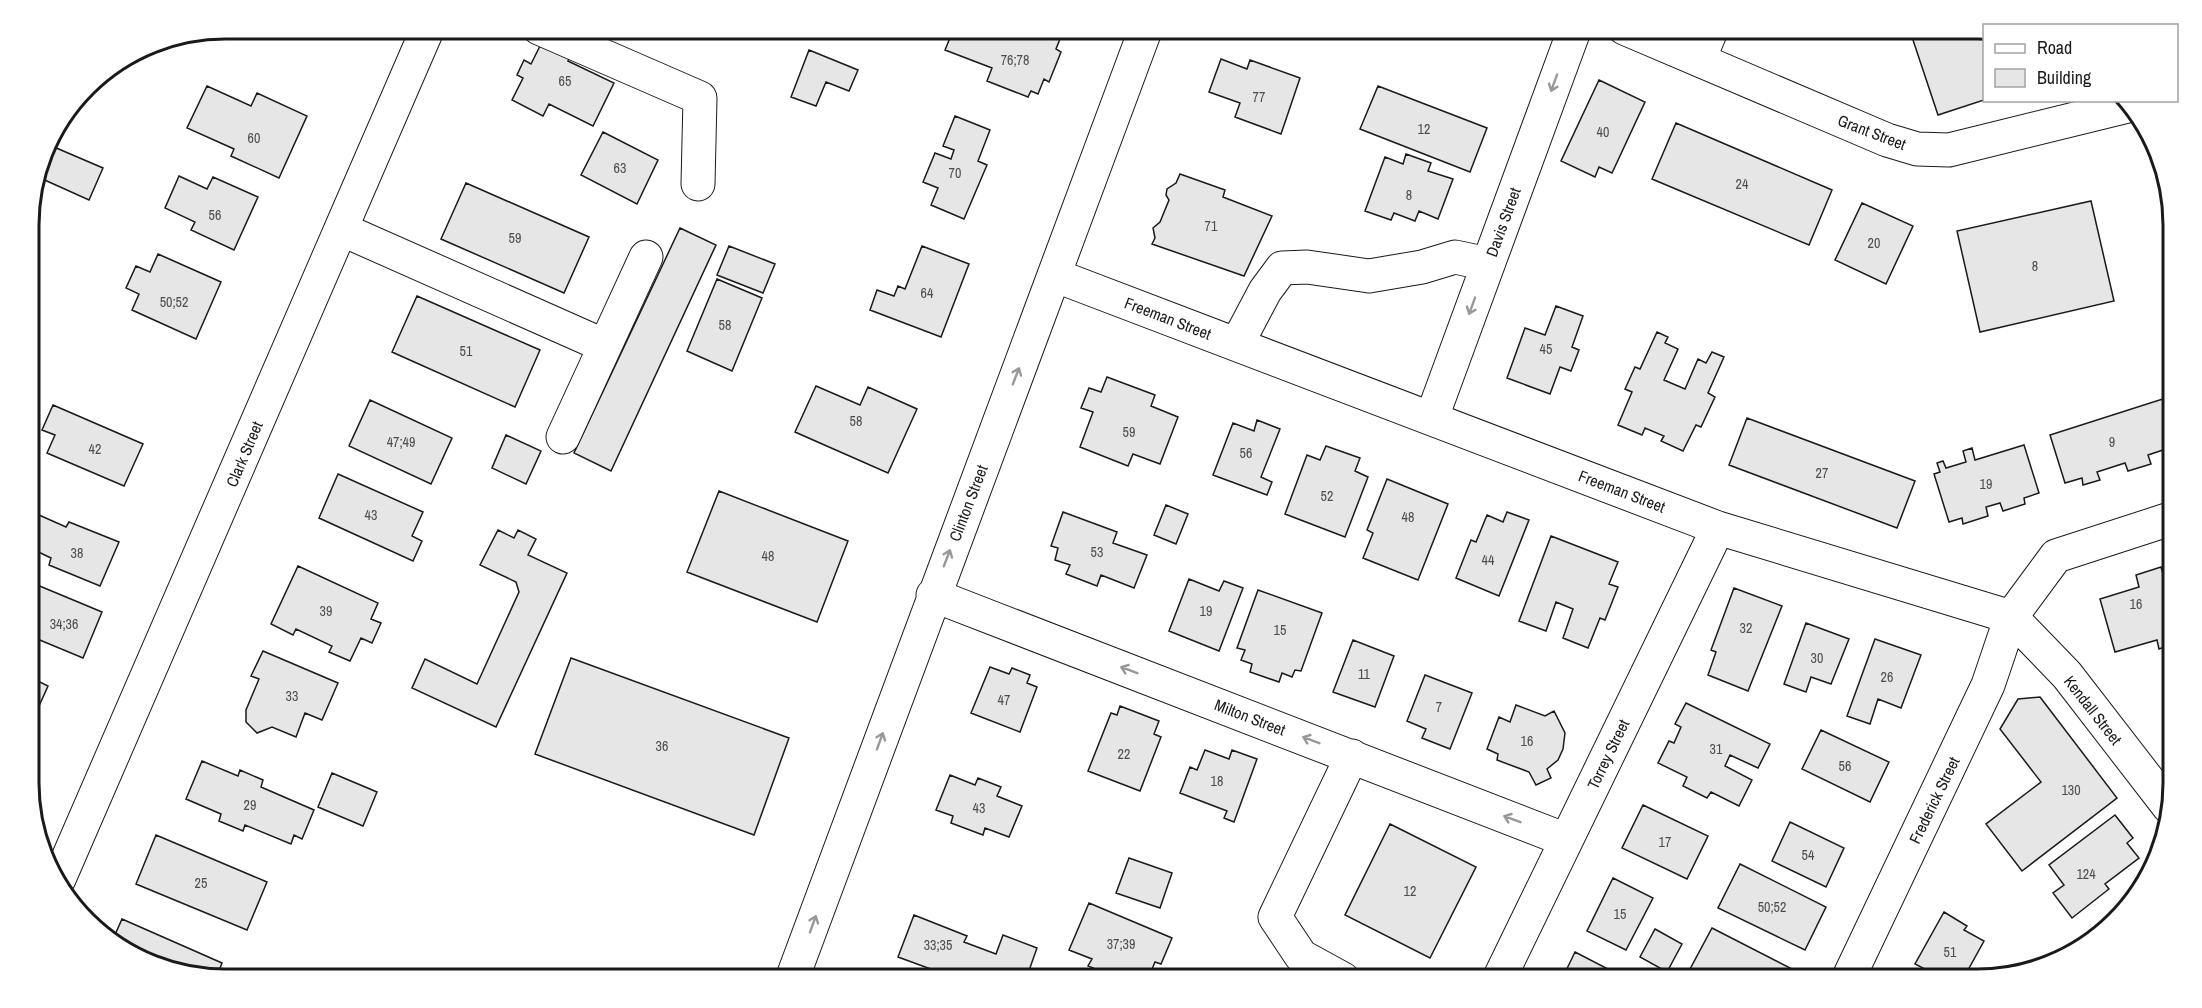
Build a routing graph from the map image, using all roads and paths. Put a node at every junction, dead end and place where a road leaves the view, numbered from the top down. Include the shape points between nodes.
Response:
1 (423, 39) edge
2 (564, 39) edge
3 (1142, 39) edge
4 (1571, 39) edge
5 (1650, 39) edge
6 (1708, 39) edge
7 (1699, 60) junction
8 (2121, 108) edge
9 (699, 184) dead end
10 (341, 229) junction
11 (646, 257) dead end
12 (1488, 264) junction
13 (1054, 275) junction
14 (1237, 344) junction
15 (605, 346) junction
16 (1432, 417) junction
17 (563, 437) dead end
18 (2163, 521) edge
19 (1718, 528) junction
20 (933, 595) junction
21 (2011, 617) junction
22 (1352, 756) junction
23 (2162, 798) edge
24 (1566, 840) junction
25 (62, 872) edge
26 (1296, 968) edge
27 (796, 969) edge
28 (1504, 969) edge
29 (1853, 969) edge

1 - 10 street, Clark Street
2 - 9 street via 699,98
3 - 13 street, Clinton Street
4 -> 12 street, Davis Street
5 - 7 street, Grant Street
6 - 7 street
7 - 8 street, Grant Street via 1887,140 1934,151
10 - 15 street
10 - 25 street, Clark Street
11 - 15 street
12 - 14 street via 1455,257 1369,276 1307,267 1282,268
12 -> 16 street, Davis Street
13 - 14 street, Freeman Street
20 -> 13 street, Clinton Street
14 - 16 street, Freeman Street
15 - 17 street
16 - 19 street, Freeman Street
18 - 21 street via 2056,556
19 - 21 street, Freeman Street
19 - 24 street, Torrey Street
22 -> 20 street, Milton Street
27 -> 20 street, Clinton Street
21 - 23 street, Kendall Street via 2067,675
21 - 29 street, Frederick Street via 1988,685
24 -> 22 street, Milton Street
22 - 26 street via 1275,917
24 - 28 street, Torrey Street

